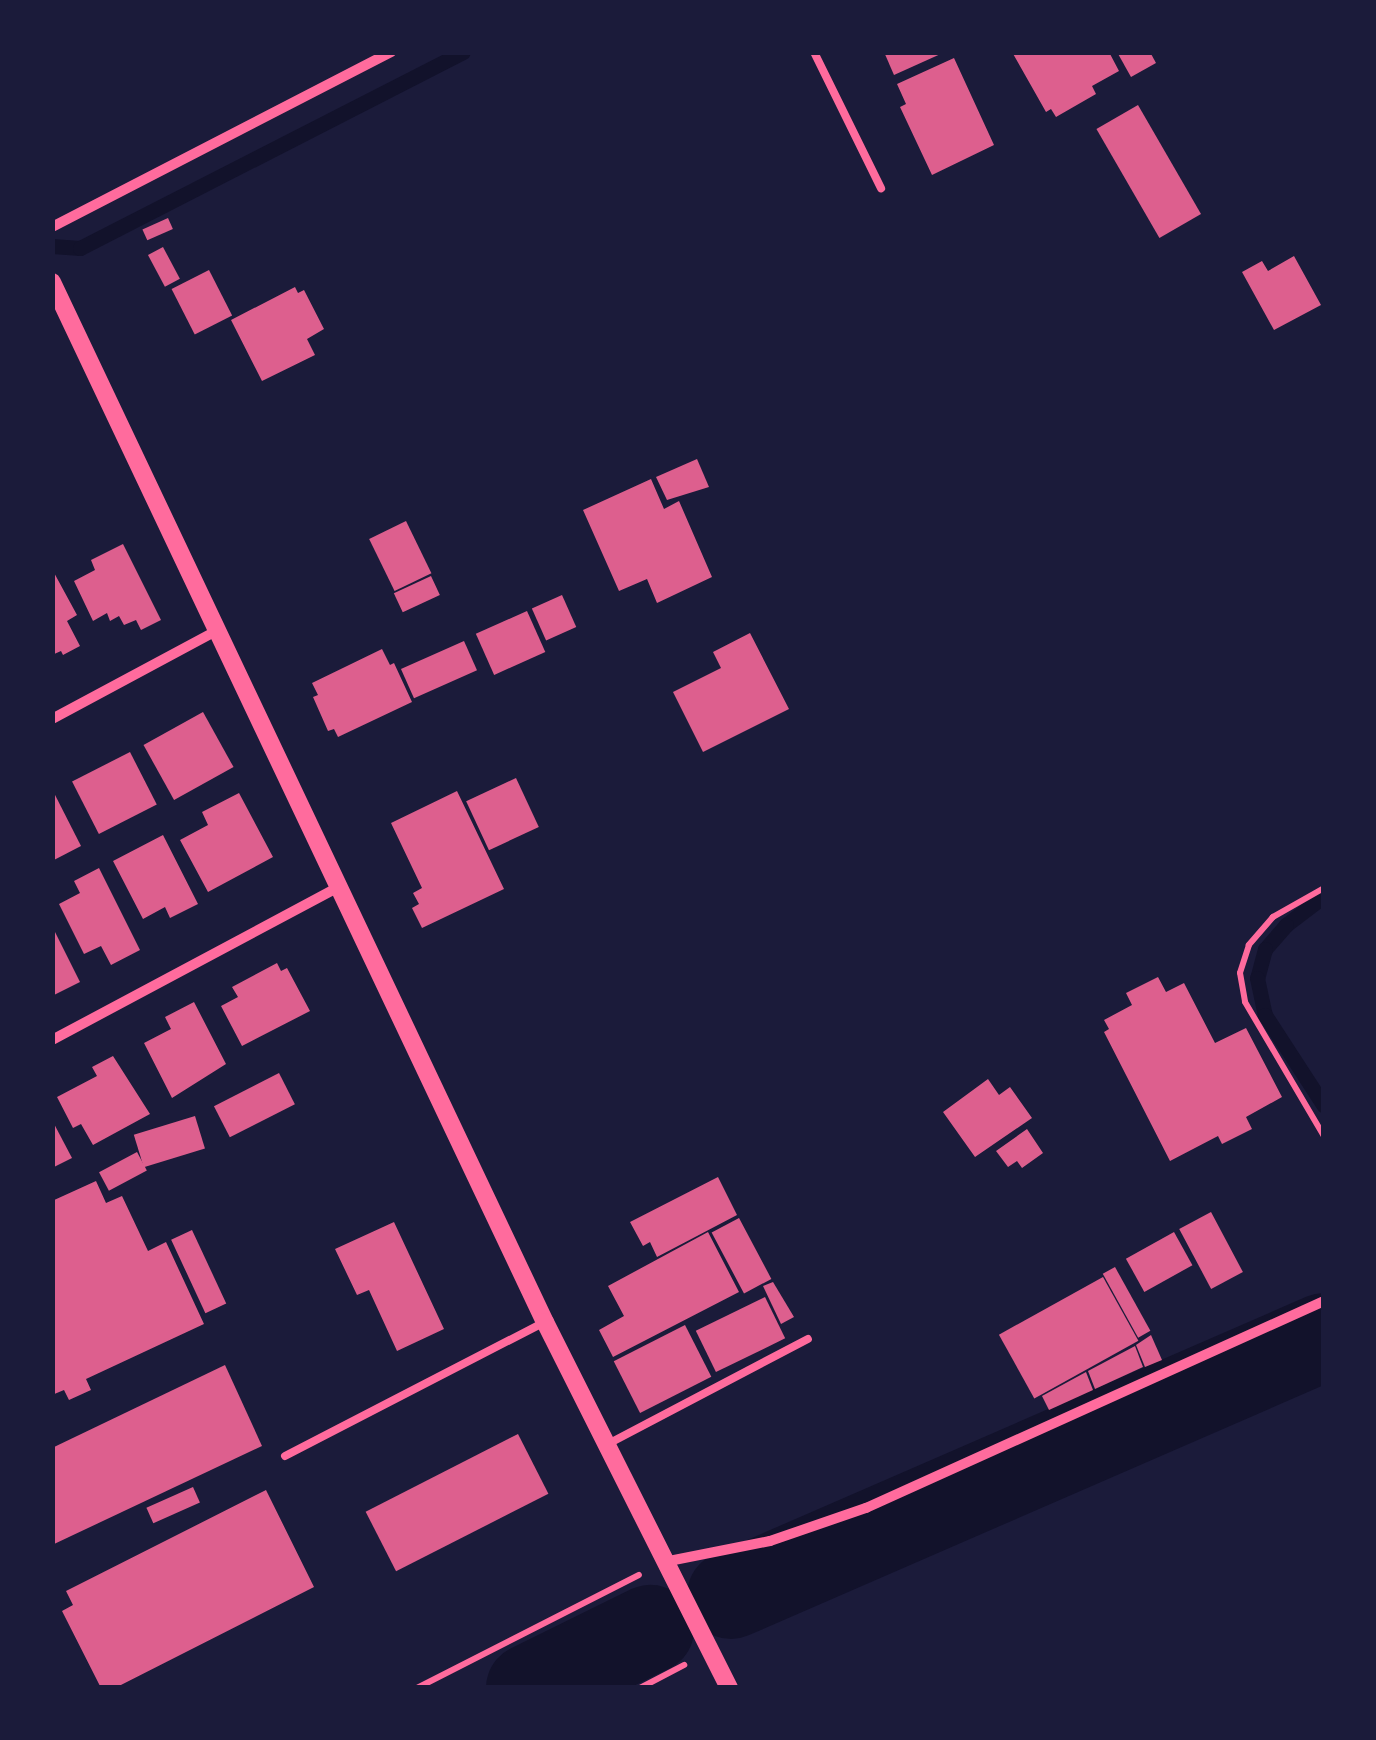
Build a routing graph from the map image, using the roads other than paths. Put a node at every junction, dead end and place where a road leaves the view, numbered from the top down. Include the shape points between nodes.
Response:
1 (392, 52) edge
2 (814, 52) edge
3 (881, 188) dead end
4 (52, 227) edge
5 (52, 282) edge
6 (218, 630) junction
7 (52, 719) edge
8 (340, 886) junction
9 (52, 1040) edge
10 (1324, 1300) edge
11 (545, 1322) junction
12 (808, 1339) dead end
13 (606, 1445) junction
14 (285, 1456) dead end
15 (664, 1562) junction
16 (728, 1688) edge

1 - 4 street
2 - 3 lane
5 - 6 street
6 - 7 street
6 - 8 street
8 - 9 street
8 - 11 street
10 - 15 street via 866,1508 770,1540
11 - 13 street
11 - 14 lane
12 - 13 lane
13 - 15 street
15 - 16 street

